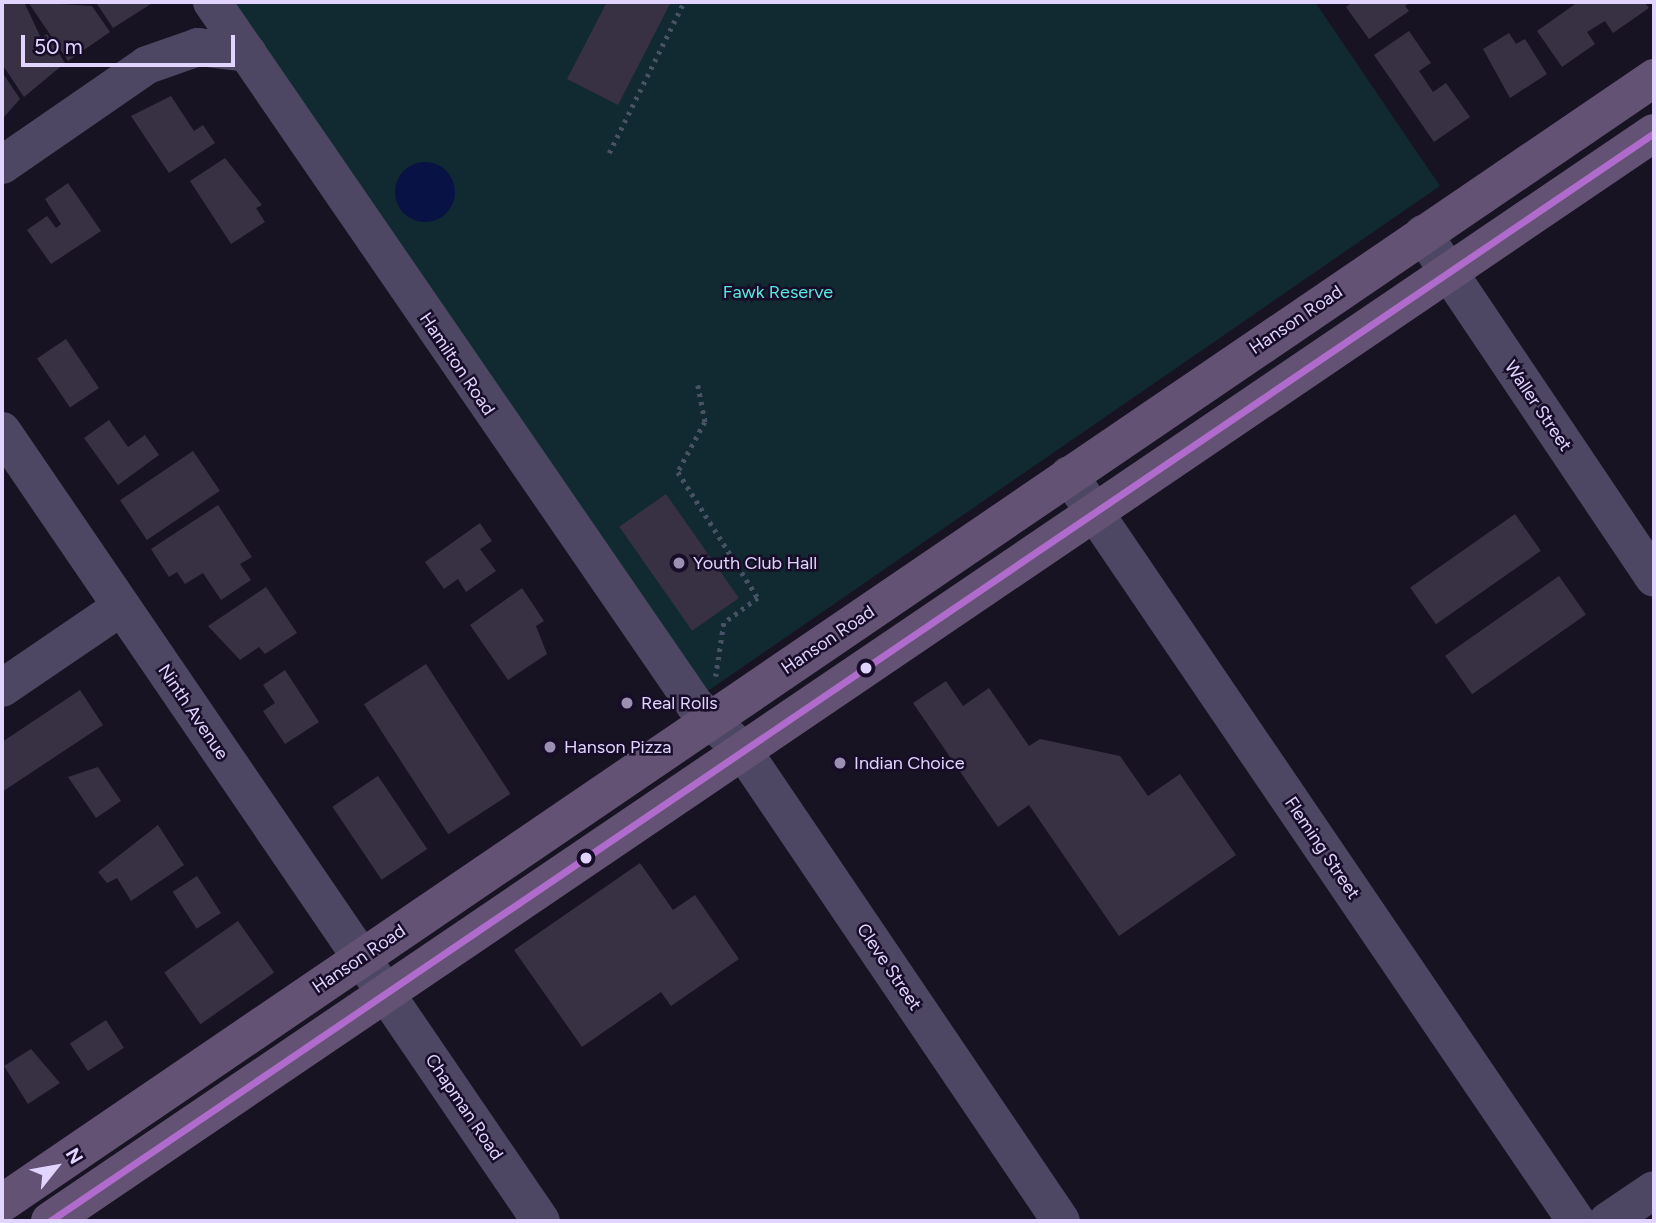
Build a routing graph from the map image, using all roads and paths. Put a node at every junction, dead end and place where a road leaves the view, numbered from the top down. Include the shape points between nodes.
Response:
1 (212, 2) edge
2 (684, 2) edge
3 (248, 53) junction
4 (1654, 78) edge
5 (1654, 133) edge
6 (609, 153) dead end
7 (2, 165) edge
8 (1423, 234) junction
9 (1447, 274) junction
10 (698, 385) dead end
11 (2, 431) edge
12 (1069, 475) junction
13 (1094, 513) junction
14 (1654, 578) edge
15 (121, 607) junction
16 (715, 683) dead end
17 (2, 688) edge
18 (707, 722) junction
19 (743, 751) junction
20 (361, 958) junction
21 (386, 993) junction
22 (1654, 1190) edge
23 (9, 1208) edge
24 (50, 1221) edge
25 (541, 1221) edge
26 (1061, 1221) edge
27 (1576, 1221) edge
28 (1608, 1221) edge

1 - 3 street, Hamilton Road
2 - 6 path
3 - 7 street via 198,47 147,65
3 - 18 street, Hamilton Road
4 - 8 main road, Hanson Road
5 - 9 main road
8 - 9 street, Waller Street
8 - 12 main road, Hanson Road
9 - 13 main road
9 - 14 street, Waller Street
10 - 16 path via 705,422 678,472 758,598 724,623
11 - 15 street, Ninth Avenue
12 - 13 street, Fleming Street
12 - 18 main road, Hanson Road
13 - 19 main road
13 - 27 street, Fleming Street
15 - 17 street
15 - 20 street, Ninth Avenue
18 - 19 street, Cleve Street
18 - 20 main road, Hanson Road
19 - 21 main road
19 - 26 street, Cleve Street
20 - 21 street, Ninth Avenue
20 - 23 main road, Hanson Road
21 - 24 main road
21 - 25 street, Chapman Road
22 - 28 street

